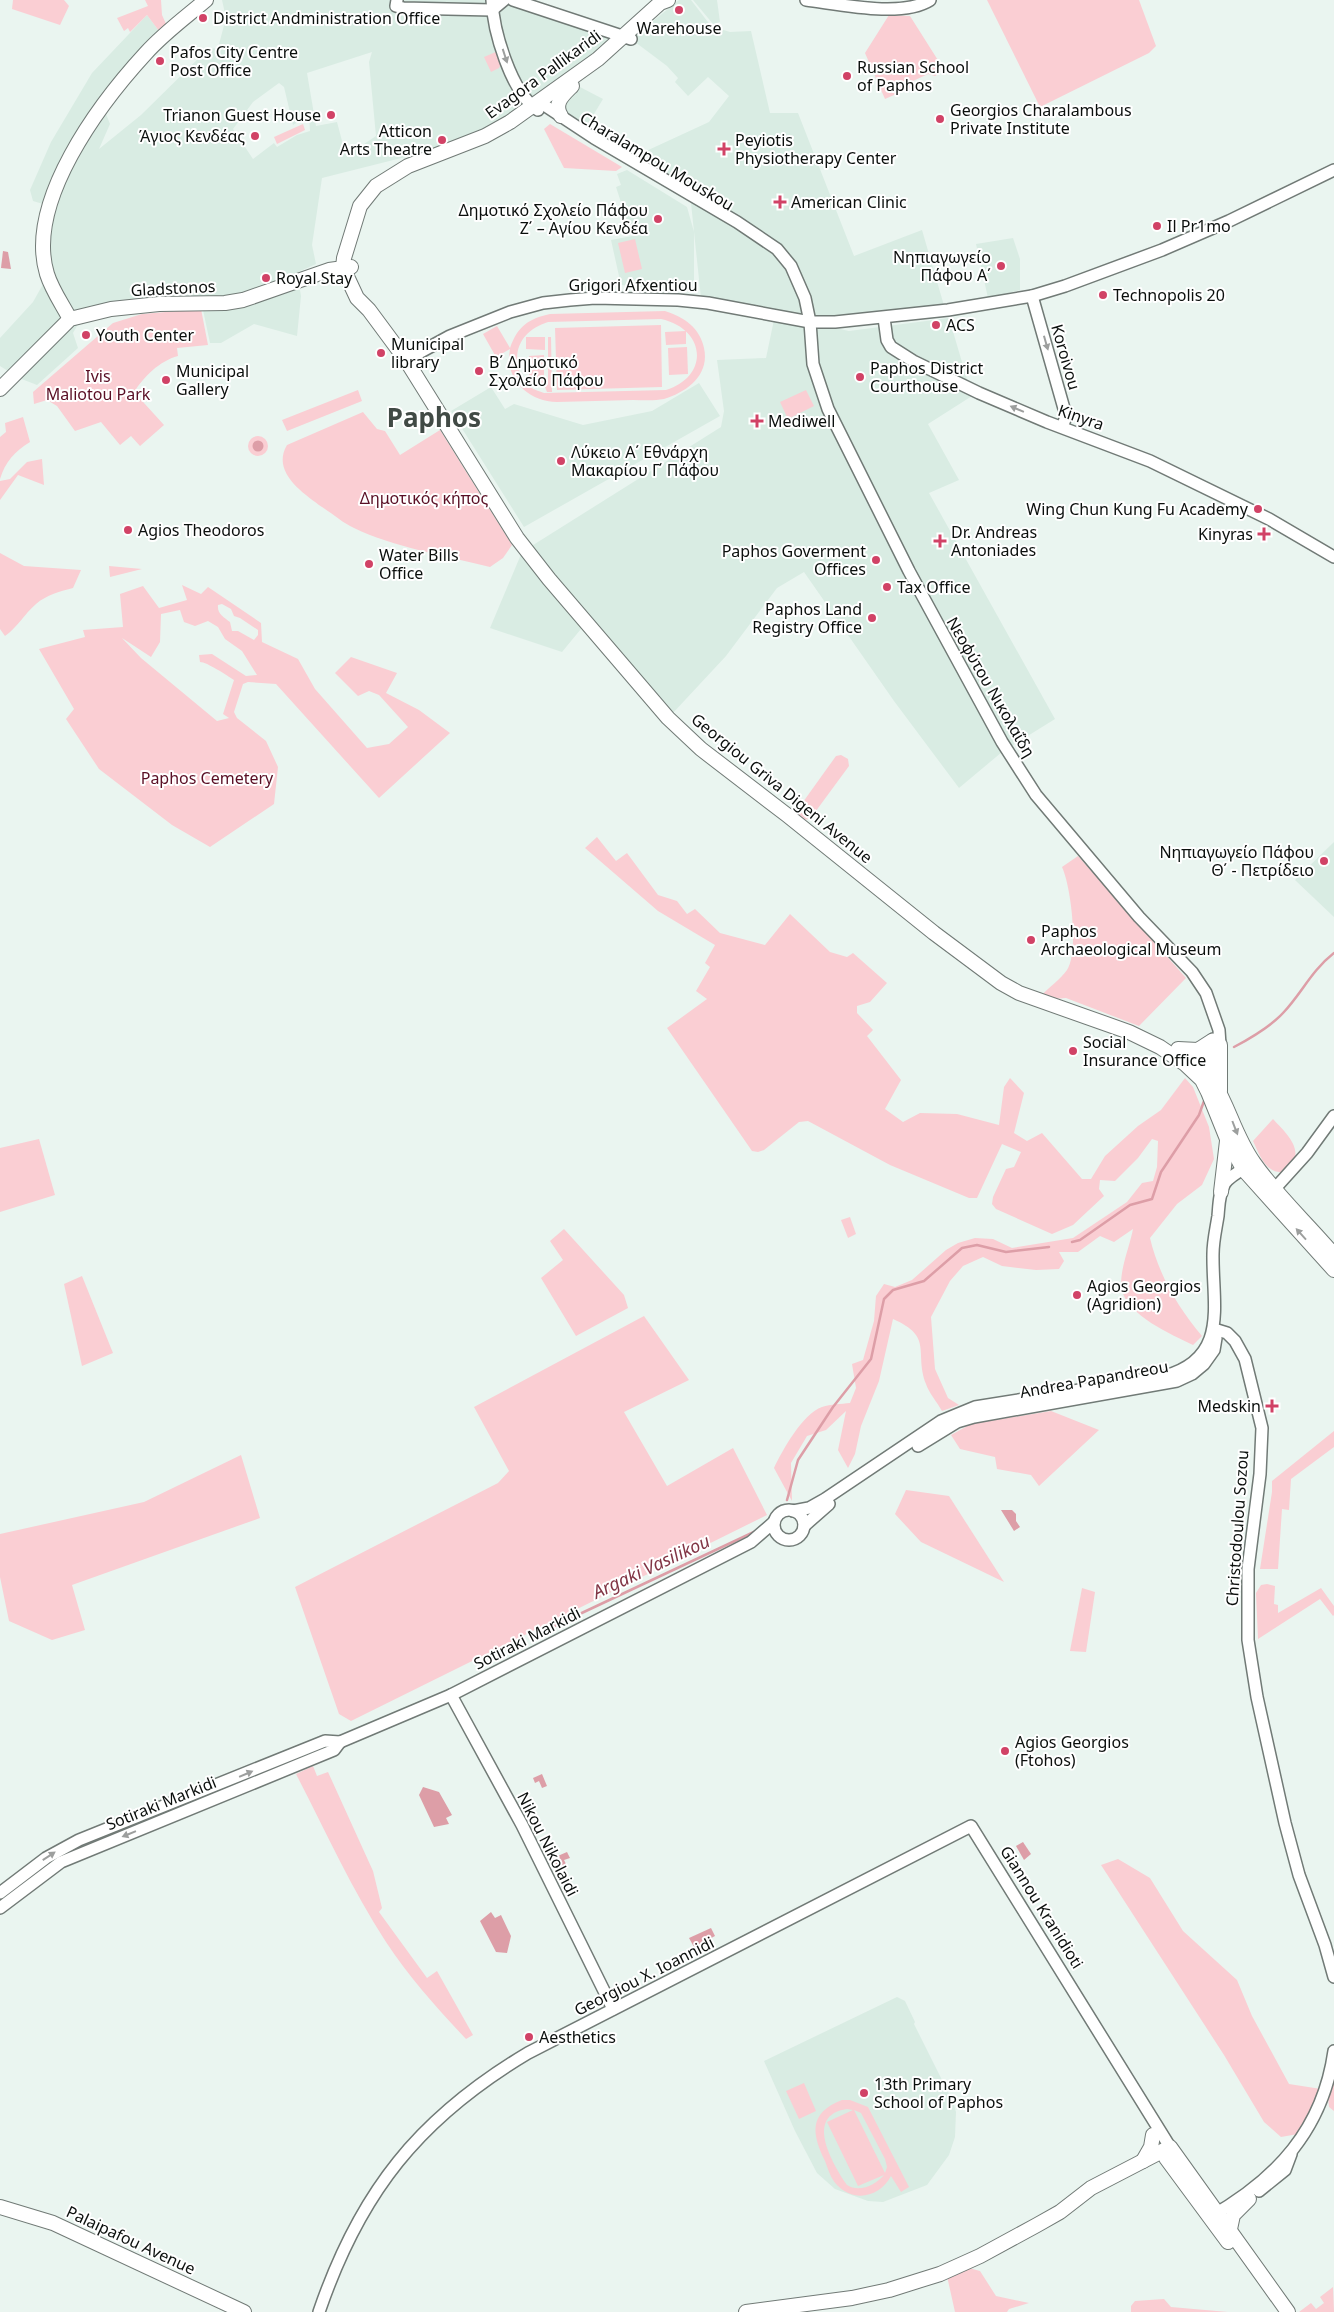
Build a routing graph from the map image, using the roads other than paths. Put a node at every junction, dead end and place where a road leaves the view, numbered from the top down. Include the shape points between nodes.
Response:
1 (206, 0) edge
2 (504, 0) edge
3 (513, 0) edge
4 (668, 0) edge
5 (806, 0) edge
6 (930, 0) edge
7 (396, 3) edge
8 (492, 5) edge
9 (627, 38) junction
10 (572, 86) junction
11 (538, 107) junction
12 (561, 116) junction
13 (1334, 170) edge
14 (760, 238) junction
15 (347, 263) junction
16 (1032, 296) junction
17 (70, 318) junction
18 (884, 318) junction
19 (810, 322) junction
20 (406, 360) junction
21 (0, 388) edge
22 (1062, 427) junction
23 (1334, 557) edge
24 (1129, 1032) junction
25 (1216, 1043) junction
26 (1175, 1048) junction
27 (1202, 1073) junction
28 (1220, 1092) junction
29 (1334, 1116) edge
30 (1226, 1139) junction
31 (1249, 1166) junction
32 (1221, 1192) junction
33 (1271, 1192) junction
34 (1334, 1255) edge
35 (1334, 1270) edge
36 (1214, 1329) junction
37 (793, 1511) junction
38 (774, 1522) junction
39 (804, 1526) junction
40 (781, 1538) junction
41 (751, 1542) junction
42 (452, 1695) junction
43 (340, 1742) junction
44 (971, 1826) joint
45 (13, 1882) junction
46 (0, 1884) edge
47 (0, 1892) edge
48 (0, 1907) edge
49 (1334, 1977) edge
50 (1083, 2006) junction
51 (613, 2009) junction
52 (1334, 2051) edge
53 (1153, 2135) junction
54 (1168, 2152) junction
55 (1291, 2154) junction
56 (1142, 2162) junction
57 (1249, 2198) junction
58 (0, 2207) edge
59 (1060, 2212) junction
60 (1215, 2217) junction
61 (1230, 2229) junction
62 (244, 2312) edge
63 (319, 2312) edge
64 (746, 2312) edge
65 (1278, 2312) edge
66 (1288, 2312) edge

1 - 17 main road via 162,38 125,77 84,136 53,191 43,242 47,273
2 - 8 street
3 - 9 street
4 - 9 main road, Evagora Pallikaridi via 660,3
5 - 6 street via 895,10 915,7
7 - 8 street via 403,8
8 -> 11 street via 509,68 522,94
9 - 10 main road, Evagora Pallikaridi
9 - 11 main road, Evagora Pallikaridi
10 - 11 main road, Evagora Pallikaridi
10 - 12 main road via 558,104
11 - 12 street, Charalampou Mouskou
11 - 14 street, Charalampou Mouskou via 658,184
11 - 15 main road, Evagora Pallikaridi via 485,136 408,166 382,180 360,206
12 - 14 street, Charalampou Mouskou
13 - 16 street, Grigori Afxentiou via 1162,250
14 - 19 street, Charalampou Mouskou via 782,254 791,266 801,286
15 - 17 main road, Gladstonos via 319,266 277,288 243,300 158,304
15 - 20 main road, Georgiou Griva Digeni Avenue via 369,310
16 - 18 street, Grigori Afxentiou
16 -> 22 street, Koroivou via 1065,412
17 - 21 main road
18 - 19 street, Grigori Afxentiou
22 -> 18 street, Kinyra via 980,394 891,348
19 - 20 street, Grigori Afxentiou via 708,302 570,300 510,312 450,336
19 - 25 street, Νεοφύτου Νικολαΐδη via 813,364 828,409 909,571 1002,742 1036,795 1139,917 1200,982 1218,1025
20 - 24 main road, Georgiou Griva Digeni Avenue via 517,538 653,702 700,749 1001,984
22 - 23 street, Kinyra via 1150,461 1213,490
24 - 26 main road, Georgiou Griva Digeni Avenue
24 - 27 main road, Georgiou Griva Digeni Avenue
25 - 26 main road via 1198,1050
25 - 27 street, Νεοφύτου Νικολαΐδη
25 - 28 main road
26 - 27 main road, Georgiou Griva Digeni Avenue
27 - 28 main road
27 - 30 main road
28 -> 31 main road
29 - 33 street
30 - 31 main road
30 - 32 main road
31 - 32 street via 1228,1179
31 - 33 main road
32 - 36 street via 1213,1253
33 - 34 main road
35 -> 33 main road
36 - 37 street, Andrea Papandreou via 1202,1353 1171,1374 974,1407 956,1413 826,1499 809,1508
36 - 39 street, Andrea Papandreou via 1214,1350 1204,1364 1186,1378 958,1422 830,1504
36 - 49 street, Christodoulou Sozou via 1227,1333 1242,1354 1262,1428 1260,1474 1249,1552 1248,1640 1256,1697 1289,1841
37 - 38 street via 779,1513
37 - 39 street via 801,1517
38 - 40 street via 775,1532
38 - 41 street, Sotiraki Markidi
39 - 40 street via 795,1539
40 - 41 street, Sotiraki Markidi
41 - 42 street, Sotiraki Markidi
42 - 43 street, Sotiraki Markidi
42 - 51 street, Nikou Nikolaidi via 522,1825
45 -> 43 street, Sotiraki Markidi via 46,1858 79,1840 325,1740
43 -> 48 street, Sotiraki Markidi via 334,1750 61,1862
44 - 50 street, Giannou Kranidioti
44 - 51 street, Georgiou X. Ioannidi
45 - 46 street
45 - 47 street, Sotiraki Markidi
50 - 53 street, Giannou Kranidioti via 1102,2047
50 - 54 street, Giannou Kranidioti
51 - 63 street, Georgiou X. Ioannidi via 508,2065 466,2094 424,2131 387,2176 359,2218 335,2267
52 - 55 street via 1318,2110
53 - 54 street, Giannou Kranidioti
53 - 56 main road via 1151,2147
54 - 56 main road
54 - 59 main road
54 - 60 main road, Giannou Kranidioti
55 - 57 street via 1285,2170
55 - 60 street
56 - 59 main road via 1091,2188
57 - 60 street
57 - 61 main road via 1233,2215
58 - 62 main road, Palaipafou Avenue via 54,2223
59 - 64 main road via 980,2256 922,2281 852,2298
60 - 61 main road, Giannou Kranidioti
60 - 65 main road, Giannou Kranidioti
61 - 66 main road, Giannou Kranidioti

